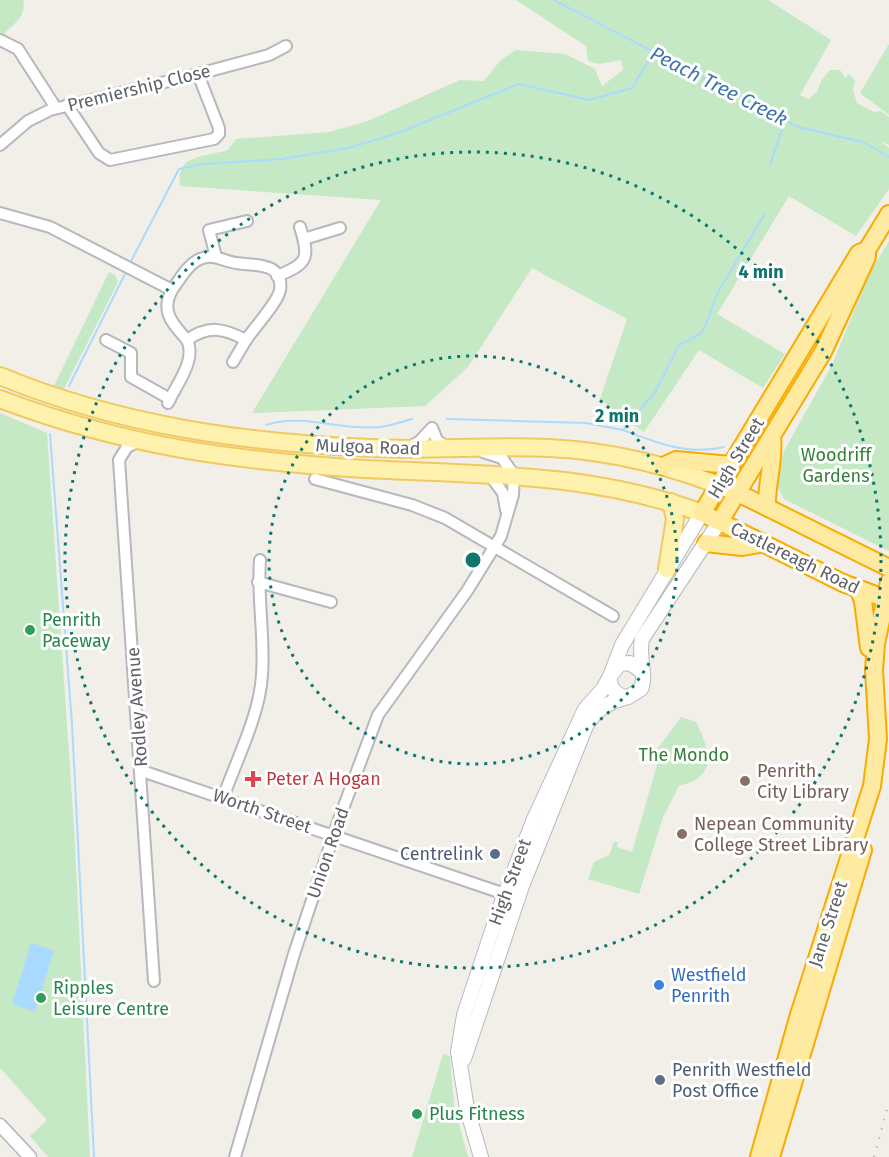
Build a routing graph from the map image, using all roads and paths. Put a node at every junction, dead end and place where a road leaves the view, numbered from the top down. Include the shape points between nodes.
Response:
1 (0, 40) edge
2 (286, 46) dead end
3 (198, 74) junction
4 (61, 107) junction
5 (0, 145) edge
6 (0, 213) edge
7 (889, 214) edge
8 (247, 221) dead end
9 (300, 226) dead end
10 (340, 228) dead end
11 (304, 239) junction
12 (867, 250) junction
13 (216, 257) junction
14 (277, 276) junction
15 (172, 290) junction
16 (106, 340) dead end
17 (187, 340) junction
18 (246, 340) junction
19 (233, 362) dead end
20 (0, 375) edge
21 (0, 399) edge
22 (772, 436) junction
23 (137, 442) junction
24 (477, 450) junction
25 (731, 465) junction
26 (663, 466) junction
27 (488, 473) junction
28 (514, 475) junction
29 (315, 478) dead end
30 (719, 485) junction
31 (738, 494) junction
32 (671, 502) junction
33 (766, 507) junction
34 (506, 511) junction
35 (702, 513) junction
36 (720, 521) junction
37 (706, 543) junction
38 (765, 543) junction
39 (496, 547) junction
40 (260, 560) dead end
41 (667, 569) junction
42 (888, 572) edge
43 (258, 582) junction
44 (859, 590) junction
45 (887, 599) edge
46 (331, 602) dead end
47 (613, 616) dead end
48 (889, 632) edge
49 (874, 670) junction
50 (642, 672) junction
51 (611, 673) junction
52 (628, 697) junction
53 (142, 771) junction
54 (223, 798) junction
55 (334, 836) junction
56 (511, 896) junction
57 (154, 981) dead end
58 (0, 1125) edge
59 (30, 1157) edge
60 (235, 1157) edge
61 (481, 1157) edge
62 (759, 1157) edge
63 (771, 1157) edge

1 - 4 street via 18,49
2 - 3 street, Premiership Close via 269,55
3 - 4 street, Premiership Close
3 - 4 street via 219,128 214,139 110,160 99,153
4 - 5 street, Premiership Close via 28,121
6 - 15 street via 50,227
7 - 12 highway, High Street
8 - 13 street via 209,230
9 - 11 street
10 - 11 street
11 - 14 street via 304,260
12 - 22 highway, High Street via 835,329
12 - 25 highway, High Street via 859,253
13 - 14 street via 235,263 264,264
13 - 15 street via 198,260
14 - 18 street via 280,293
15 - 17 street via 168,318
16 - 17 street via 131,353 131,377 169,401 189,358
17 - 18 street via 201,331 224,329
18 - 19 street
20 - 24 main road, Mulgoa Road via 88,407 179,428 279,442
21 - 23 main road, Mulgoa Road
22 - 31 highway, High Street
22 - 33 highway, High Street via 774,451
23 - 27 main road, Mulgoa Road via 272,462
23 - 53 street, Rodley Avenue via 119,459
24 - 26 main road, Mulgoa Road via 568,449
24 - 28 street via 502,458
25 - 26 highway via 676,460
25 - 30 highway, High Street
26 - 30 main road, Mulgoa Road
27 - 28 main road, Mulgoa Road
27 - 34 street via 502,493
28 - 32 main road, Mulgoa Road via 609,486
28 - 34 street, Union Road via 513,495
29 - 39 street via 412,505 445,518
30 - 31 main road, Mulgoa Road
30 - 35 highway, High Street
31 - 33 highway, Castlereagh Road
31 - 36 highway, High Street
32 - 35 main road, Mulgoa Road
32 - 41 main road via 675,519
33 - 42 highway, Castlereagh Road
34 - 39 street, Union Road
35 - 36 highway, Castlereagh Road
35 - 41 main road, High Street
36 - 37 main road, High Street
36 - 38 highway, Castlereagh Road
37 - 38 highway via 742,547
37 - 50 main road, High Street via 642,639
38 - 44 highway, Castlereagh Road
39 - 47 street
39 - 55 street, Union Road via 378,715
40 - 43 street
41 - 51 main road, High Street via 622,645
42 - 45 highway, Jane Street
43 - 46 street
43 - 54 street via 262,678
44 - 45 highway, Castlereagh Road
44 - 49 highway
45 - 49 highway, Jane Street via 878,630
48 - 63 highway, Jane Street via 886,740 874,814
49 - 62 highway, Jane Street via 878,739 868,804 832,909
50 - 51 main road via 630,663 620,664
50 - 52 main road via 641,689
51 - 52 main road via 610,685 615,693
51 - 56 main road, High Street via 585,709 557,766
52 - 56 main road, High Street via 606,704 586,726
53 - 54 street, Worth Street
53 - 57 street, Rodley Avenue
54 - 55 street, Worth Street
55 - 56 street, Worth Street
55 - 60 street, Union Road via 275,1015
56 - 61 main road, High Street via 462,1068 467,1109
58 - 59 street

